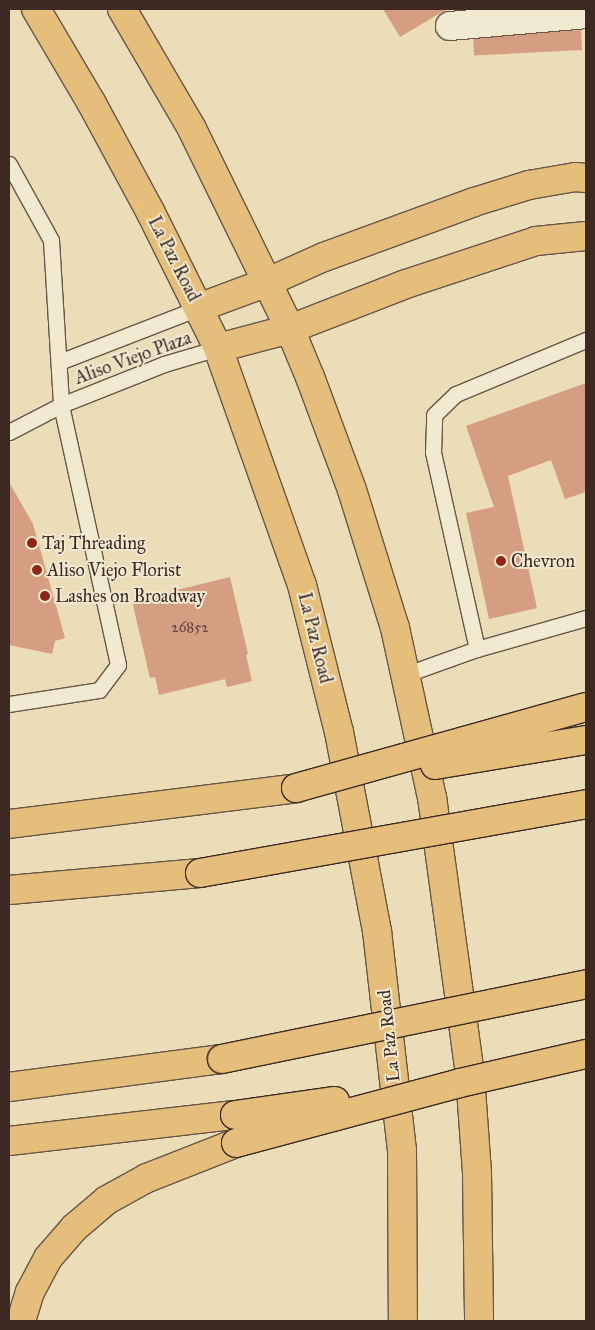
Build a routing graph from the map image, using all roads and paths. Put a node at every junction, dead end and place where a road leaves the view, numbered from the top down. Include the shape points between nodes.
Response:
1 (36, 9) edge
2 (122, 9) edge
3 (586, 14) edge
4 (450, 26) dead end
5 (9, 164) edge
6 (586, 178) edge
7 (586, 236) edge
8 (268, 282) junction
9 (198, 308) junction
10 (290, 329) junction
11 (586, 340) edge
12 (218, 348) junction
13 (59, 362) junction
14 (61, 406) junction
15 (9, 432) edge
16 (586, 618) edge
17 (478, 649) junction
18 (407, 674) junction
19 (9, 704) edge
20 (586, 707) edge
21 (586, 740) edge
22 (296, 788) junction
23 (586, 804) edge
24 (9, 824) edge
25 (9, 890) edge
26 (586, 984) edge
27 (586, 1054) edge
28 (460, 1083) junction
29 (9, 1087) edge
30 (9, 1141) edge
31 (22, 1321) edge
32 (403, 1321) edge
33 (479, 1321) edge

1 - 9 main road, La Paz Road via 91,102 177,262
2 - 8 main road via 192,129
3 - 4 street
5 - 13 lane via 51,240
6 - 8 main road via 529,185 474,202 324,256
7 - 10 main road via 536,242 406,284
8 - 9 main road
8 - 10 main road
9 - 12 main road, La Paz Road
9 - 13 lane, Aliso Viejo Plaza
10 - 12 main road
10 - 18 main road via 352,490
11 - 17 lane via 456,394 434,415 433,452
12 - 14 lane, Aliso Viejo Plaza via 164,364
12 - 32 main road, La Paz Road via 302,585 339,732 378,931 402,1150
13 - 14 lane
14 - 15 lane, Aliso Viejo Plaza
14 - 19 lane via 118,665 99,690
16 - 17 lane
17 - 18 lane
18 - 33 main road via 432,797 470,1075 477,1173
20 - 22 main road, bridge
21 - 22 main road, bridge
22 - 24 main road
23 - 25 main road, bridge via 200,873
26 - 29 main road, bridge via 222,1058
27 - 28 main road, bridge
28 - 30 main road, bridge via 235,1115
28 - 31 main road, bridge via 236,1143 147,1178 107,1200 74,1228 48,1258 30,1292

